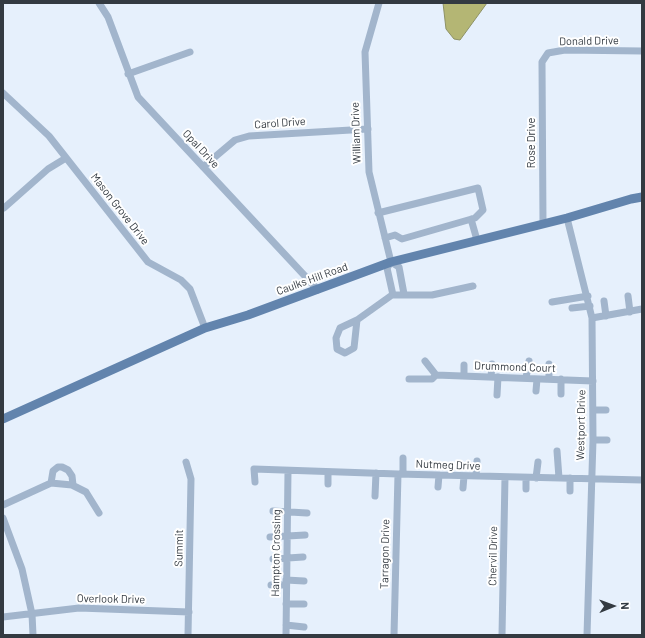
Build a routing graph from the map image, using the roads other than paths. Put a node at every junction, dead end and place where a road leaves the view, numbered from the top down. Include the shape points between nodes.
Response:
1 (99, 3) edge
2 (379, 3) edge
3 (642, 51) edge
4 (190, 52) dead end
5 (542, 62) joint
6 (128, 74) junction
7 (3, 93) edge
8 (12, 102) junction
9 (3, 103) edge
10 (368, 129) junction
11 (66, 158) junction
12 (203, 167) junction
13 (642, 197) edge
14 (4, 208) dead end
15 (378, 213) junction
16 (568, 218) junction
17 (471, 219) junction
18 (543, 224) junction
19 (385, 238) junction
20 (477, 240) junction
21 (391, 262) junction
22 (473, 286) dead end
23 (318, 290) junction
24 (404, 294) junction
25 (394, 295) junction
26 (588, 296) junction
27 (628, 296) dead end
28 (604, 301) dead end
29 (552, 302) dead end
30 (590, 306) junction
31 (572, 308) dead end
32 (642, 310) edge
33 (630, 312) junction
34 (606, 316) junction
35 (592, 318) junction
36 (357, 320) junction
37 (205, 328) junction
38 (425, 361) dead end
39 (529, 361) dead end
40 (492, 364) dead end
41 (549, 364) dead end
42 (464, 365) dead end
43 (436, 374) junction
44 (464, 376) junction
45 (494, 377) junction
46 (526, 378) junction
47 (536, 378) junction
48 (409, 379) dead end
49 (549, 379) junction
50 (561, 379) junction
51 (593, 380) junction
52 (536, 391) dead end
53 (561, 394) dead end
54 (497, 395) dead end
55 (593, 410) junction
56 (606, 410) dead end
57 (3, 419) edge
58 (593, 440) junction
59 (607, 440) dead end
60 (557, 452) dead end
61 (403, 458) dead end
62 (477, 461) dead end
63 (186, 462) dead end
64 (538, 462) dead end
65 (288, 470) junction
66 (328, 472) junction
67 (376, 473) junction
68 (400, 474) junction
69 (439, 475) junction
70 (464, 476) junction
71 (476, 476) junction
72 (505, 477) junction
73 (526, 478) junction
74 (536, 478) junction
75 (558, 478) junction
76 (570, 478) junction
77 (591, 478) junction
78 (642, 480) edge
79 (255, 482) dead end
80 (51, 483) junction
81 (328, 484) dead end
82 (73, 485) junction
83 (438, 487) dead end
84 (463, 488) dead end
85 (526, 489) dead end
86 (570, 491) dead end
87 (375, 496) dead end
88 (3, 505) edge
89 (273, 511) dead end
90 (99, 513) dead end
91 (288, 513) junction
92 (306, 513) dead end
93 (3, 518) edge
94 (305, 535) dead end
95 (270, 537) dead end
96 (287, 537) junction
97 (303, 557) dead end
98 (273, 559) dead end
99 (287, 560) junction
100 (304, 581) dead end
101 (286, 583) junction
102 (271, 585) dead end
103 (286, 604) junction
104 (304, 604) dead end
105 (189, 612) junction
106 (32, 614) junction
107 (3, 617) edge
108 (286, 626) junction
109 (304, 627) dead end
110 (33, 635) edge
111 (188, 635) edge
112 (286, 635) edge
113 (394, 635) edge
114 (502, 635) edge
115 (587, 635) edge

1 - 6 street, Opal Drive via 108,17
2 - 10 street, William Drive via 365,52
3 - 5 street, Donald Drive via 565,50 548,53
4 - 6 street
5 - 18 street, Rose Drive
6 - 12 street, Opal Drive via 138,96
7 - 8 street, Mason Grove Drive
8 - 9 street
8 - 11 street, Mason Grove Drive via 49,136
10 - 12 street, Carol Drive via 249,136 235,140
10 - 15 street, William Drive via 369,172
11 - 14 street via 48,169
11 - 37 street, Mason Grove Drive via 148,262 181,280 190,289
12 - 23 street, Opal Drive
13 - 16 main road, Caulks Hill Road via 631,198
15 - 17 street via 478,188 482,210
15 - 19 street, William Drive
16 - 18 main road, Caulks Hill Road
16 - 26 street, Westport Drive
17 - 19 street via 402,239 395,235
17 - 20 street
18 - 20 main road, Caulks Hill Road
19 - 21 street, William Drive
20 - 21 main road, Caulks Hill Road
21 - 23 main road, Caulks Hill Road
21 - 24 street via 399,267
21 - 25 street via 387,268
22 - 24 street via 432,295
23 - 37 main road, Caulks Hill Road
24 - 25 street
25 - 36 street via 384,299
26 - 29 street
26 - 30 street, Westport Drive
27 - 33 street
28 - 34 street
30 - 31 street
30 - 35 street, Westport Drive
32 - 33 street
33 - 34 street
34 - 35 street
35 - 51 street, Westport Drive
36 - 36 street via 354,348 345,354 337,349 336,338 340,328
37 - 57 main road, Caulks Hill Road
38 - 43 street
39 - 46 street
40 - 45 street
41 - 49 street
42 - 44 street
43 - 44 street, Drummond Court
43 - 48 street, Drummond Court via 432,379
44 - 45 street, Drummond Court
45 - 46 street, Drummond Court
45 - 54 street
46 - 47 street, Drummond Court
47 - 49 street, Drummond Court
47 - 52 street
49 - 50 street, Drummond Court
50 - 51 street, Drummond Court
50 - 53 street
51 - 55 street, Westport Drive
55 - 56 street
55 - 58 street, Westport Drive
58 - 59 street
58 - 77 street, Westport Drive
60 - 75 street
61 - 68 street, Tarragon Drive
62 - 71 street
63 - 105 street, Summit via 191,479
64 - 74 street
65 - 66 street, Nutmeg Drive
65 - 79 street, Nutmeg Drive via 254,469
65 - 91 street, Hampton Crossing
66 - 67 street, Nutmeg Drive
66 - 81 street
67 - 68 street, Nutmeg Drive
67 - 87 street
68 - 69 street, Nutmeg Drive
68 - 113 street, Tarragon Drive
69 - 70 street, Nutmeg Drive
69 - 83 street
70 - 71 street, Nutmeg Drive
70 - 84 street
71 - 72 street, Nutmeg Drive
72 - 73 street, Nutmeg Drive
72 - 114 street, Chervil Drive
73 - 74 street, Nutmeg Drive
73 - 85 street
74 - 75 street, Nutmeg Drive
75 - 76 street, Nutmeg Drive
76 - 77 street, Nutmeg Drive
76 - 86 street
77 - 78 street, Nutmeg Drive
77 - 115 street, Westport Drive
80 - 82 street
80 - 82 street via 53,471 62,467 72,476
80 - 88 street
82 - 90 street via 86,492
89 - 91 street
91 - 92 street
91 - 96 street, Hampton Crossing
93 - 106 street via 22,569
94 - 96 street
95 - 96 street
96 - 99 street, Hampton Crossing
97 - 99 street
98 - 99 street
99 - 101 street, Hampton Crossing
100 - 101 street
101 - 102 street
101 - 103 street, Hampton Crossing
103 - 104 street
103 - 108 street, Hampton Crossing
105 - 106 street, Overlook Drive via 79,608
105 - 111 street, Summit
106 - 107 street, Overlook Drive
106 - 110 street
108 - 109 street
108 - 112 street, Hampton Crossing

